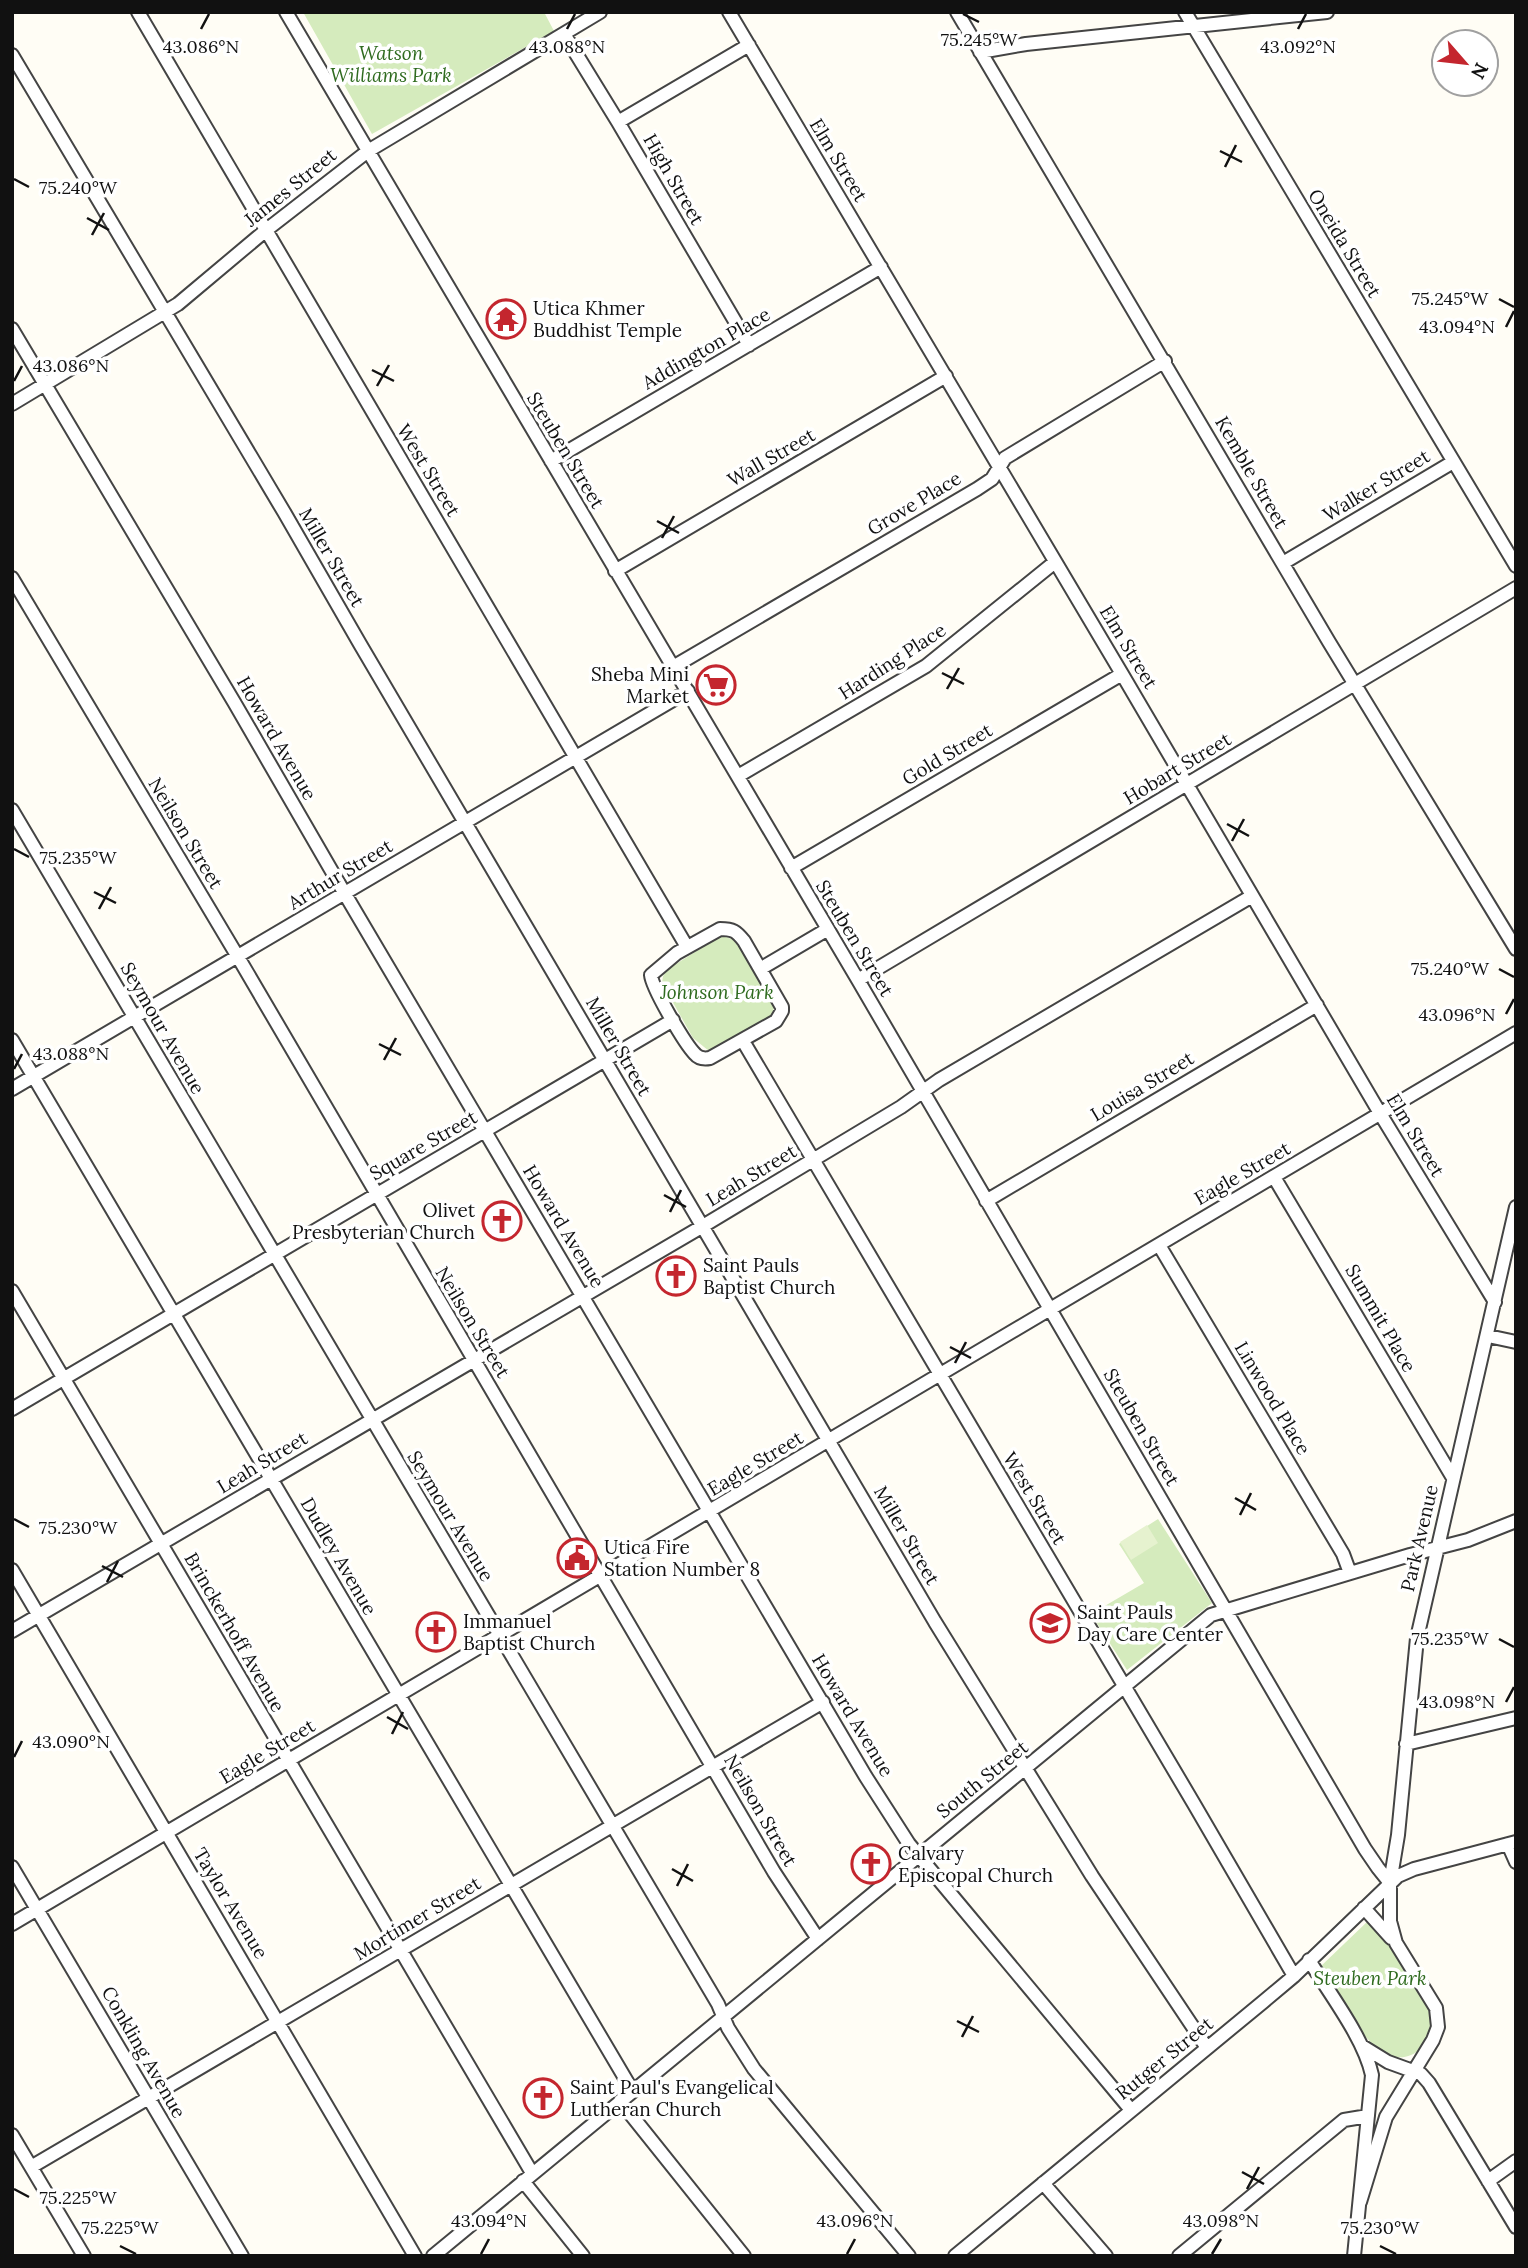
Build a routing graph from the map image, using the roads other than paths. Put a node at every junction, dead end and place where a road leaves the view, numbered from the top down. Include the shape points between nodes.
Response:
1 (138, 12) edge
2 (286, 12) edge
3 (600, 12) edge
4 (729, 12) edge
5 (957, 12) edge
6 (1185, 12) edge
7 (1327, 12) edge
8 (1194, 26) junction
9 (564, 34) junction
10 (748, 45) junction
11 (981, 52) junction
12 (12, 55) edge
13 (618, 122) junction
14 (368, 150) junction
15 (265, 231) junction
16 (881, 267) junction
17 (164, 313) junction
18 (12, 329) edge
19 (749, 345) junction
20 (1165, 361) junction
21 (946, 376) junction
22 (45, 384) junction
23 (12, 404) edge
24 (551, 461) junction
25 (1453, 462) junction
26 (999, 467) junction
27 (1055, 562) junction
28 (1283, 563) junction
29 (1516, 566) edge
30 (615, 570) junction
31 (12, 578) edge
32 (1516, 588) edge
33 (673, 667) junction
34 (1122, 674) junction
35 (1356, 684) junction
36 (688, 691) junction
37 (575, 757) junction
38 (738, 776) junction
39 (1187, 784) junction
40 (12, 810) edge
41 (466, 821) junction
42 (792, 868) junction
43 (345, 894) junction
44 (1252, 896) junction
45 (828, 929) junction
46 (687, 947) junction
47 (1516, 949) edge
48 (237, 957) junction
49 (760, 969) junction
50 (858, 980) junction
51 (1317, 1005) junction
52 (134, 1018) junction
53 (673, 1020) junction
54 (1516, 1033) edge
55 (12, 1040) edge
56 (743, 1041) junction
57 (605, 1059) junction
58 (34, 1076) junction
59 (12, 1089) edge
60 (923, 1091) junction
61 (1381, 1115) junction
62 (485, 1130) junction
63 (812, 1160) junction
64 (1274, 1177) junction
65 (376, 1195) junction
66 (986, 1201) junction
67 (1516, 1207) edge
68 (703, 1226) junction
69 (1159, 1245) junction
70 (274, 1255) junction
71 (12, 1291) edge
72 (583, 1295) junction
73 (1495, 1302) junction
74 (1051, 1310) junction
75 (174, 1314) junction
76 (1488, 1336) junction
77 (1516, 1342) edge
78 (473, 1360) junction
79 (940, 1376) junction
80 (64, 1379) junction
81 (12, 1409) edge
82 (371, 1420) junction
83 (830, 1441) junction
84 (1453, 1478) junction
85 (271, 1479) junction
86 (710, 1512) junction
87 (1516, 1521) edge
88 (162, 1544) junction
89 (1437, 1548) junction
90 (12, 1570) edge
91 (1350, 1573) junction
92 (600, 1576) junction
93 (1226, 1610) junction
94 (39, 1615) junction
95 (12, 1631) edge
96 (500, 1636) junction
97 (1125, 1687) junction
98 (398, 1696) junction
99 (823, 1702) junction
100 (1516, 1718) edge
101 (1406, 1744) junction
102 (289, 1760) junction
103 (712, 1766) junction
104 (1024, 1769) junction
105 (612, 1825) junction
106 (167, 1833) junction
107 (1512, 1843) edge
108 (919, 1856) junction
109 (1516, 1862) edge
110 (12, 1867) edge
111 (1390, 1883) junction
112 (511, 1885) junction
113 (1364, 1908) junction
114 (37, 1909) junction
115 (12, 1924) edge
116 (818, 1939) junction
117 (1396, 1943) junction
118 (401, 1950) junction
119 (1309, 1960) junction
120 (1294, 1976) junction
121 (723, 2017) junction
122 (279, 2022) junction
123 (1362, 2046) junction
124 (1207, 2049) junction
125 (1414, 2071) junction
126 (632, 2090) junction
127 (148, 2099) junction
128 (620, 2101) junction
129 (1131, 2110) junction
130 (1368, 2116) junction
131 (12, 2135) edge
132 (1516, 2161) edge
133 (31, 2166) junction
134 (527, 2177) junction
135 (1488, 2181) junction
136 (1043, 2183) junction
137 (1360, 2202) junction
138 (1516, 2227) edge
139 (84, 2256) edge
140 (242, 2256) edge
141 (415, 2256) edge
142 (433, 2256) edge
143 (583, 2256) edge
144 (744, 2256) edge
145 (909, 2256) edge
146 (955, 2256) edge
147 (1106, 2256) edge
148 (1179, 2256) edge
149 (1354, 2256) edge

1 - 15 street, West Street
2 - 14 street, Steuben Street
3 - 9 street, James Street
4 - 10 street, Elm Street
5 - 11 street, Kemble Street
6 - 8 street, Oneida Street
7 - 8 street
8 - 11 street
8 - 25 street, Oneida Street
9 - 13 street, High Street
9 - 14 street, James Street
10 - 13 street
10 - 16 street, Elm Street
11 - 20 street, Kemble Street
12 - 17 street, Miller Street
13 - 19 street, High Street
14 - 15 street, James Street
14 - 24 street, Steuben Street
15 - 17 street, James Street
15 - 37 street, West Street
16 - 19 street, Addington Place
16 - 21 street, Elm Street
17 - 22 street, James Street
17 - 41 street, Miller Street
18 - 22 street, Howard Avenue
19 - 24 street, Addington Place
20 - 26 street, Grove Place via 1005,458
20 - 28 street, Kemble Street
21 - 26 street, Elm Street
21 - 30 street, Wall Street
22 - 23 street, James Street
22 - 43 street, Howard Avenue
24 - 30 street, Steuben Street
25 - 28 street, Walker Street
25 - 29 street, Oneida Street
26 - 27 street, Elm Street
26 - 33 street, Grove Place via 992,479 977,489
27 - 34 street, Elm Street
27 - 38 street, Harding Place via 926,667
28 - 35 street, Kemble Street
30 - 33 street, Steuben Street
31 - 48 street, Neilson Street
32 - 35 street, Hobart Street
33 - 36 street, Steuben Street
34 - 39 street, Elm Street
34 - 42 street, Gold Street
35 - 39 street, Hobart Street
35 - 47 street, Kemble Street
36 - 37 street, Arthur Street
36 - 38 street, Steuben Street
37 - 41 street, Arthur Street
37 - 46 street, West Street
38 - 42 street, Steuben Street
39 - 44 street, Elm Street
39 - 50 street, Hobart Street
40 - 52 street, Seymour Avenue
41 - 43 street, Arthur Street
41 - 57 street, Miller Street
42 - 45 street, Steuben Street
43 - 48 street, Arthur Street
43 - 62 street, Howard Avenue
44 - 51 street, Elm Street
44 - 60 street, Leah Street
45 - 49 street
45 - 50 street, Steuben Street
46 - 49 street via 720,929 731,929
46 - 53 street via 651,975
48 - 52 street, Arthur Street
48 - 65 street, Neilson Street
49 - 56 street via 782,1012 776,1021
50 - 60 street, Steuben Street
51 - 61 street, Elm Street
51 - 66 street, Louisa Street
52 - 58 street, Arthur Street
52 - 70 street, Seymour Avenue
53 - 56 street via 702,1059
53 - 57 street, Square Street
54 - 61 street, Eagle Street
55 - 58 street, Dudley Avenue
56 - 63 street, West Street
57 - 62 street, Square Street
57 - 68 street, Miller Street
58 - 59 street, Arthur Street
58 - 75 street, Dudley Avenue
60 - 63 street, Leah Street
60 - 66 street, Steuben Street
61 - 64 street, Eagle Street
61 - 73 street, Elm Street
62 - 65 street, Square Street
62 - 72 street, Howard Avenue
63 - 68 street, Leah Street
63 - 79 street, West Street
64 - 69 street, Eagle Street
64 - 84 street, Summit Place
65 - 70 street, Square Street
65 - 78 street, Neilson Street
66 - 74 street, Steuben Street
67 - 73 street, Park Avenue
68 - 72 street, Leah Street
68 - 83 street, Miller Street
69 - 74 street, Eagle Street
69 - 91 street, Linwood Place
70 - 75 street, Square Street
70 - 82 street, Seymour Avenue
71 - 80 street, Brinckerhoff Avenue
72 - 78 street, Leah Street
72 - 86 street, Howard Avenue
73 - 76 street, Park Avenue
74 - 79 street, Eagle Street
74 - 93 street, Steuben Street
75 - 80 street, Square Street
75 - 85 street, Dudley Avenue
76 - 77 street
76 - 84 street, Park Avenue
78 - 82 street, Leah Street
78 - 92 street, Neilson Street
79 - 83 street, Eagle Street
79 - 97 street, West Street
80 - 81 street, Square Street
80 - 88 street, Brinckerhoff Avenue
82 - 85 street, Leah Street
82 - 96 street, Seymour Avenue
83 - 86 street, Eagle Street
83 - 104 street, Miller Street
84 - 89 street, Park Avenue
85 - 88 street, Leah Street
85 - 98 street, Dudley Avenue
86 - 92 street, Eagle Street
86 - 99 street, Howard Avenue
87 - 89 street, South Street
88 - 94 street, Leah Street
88 - 102 street, Brinckerhoff Avenue
89 - 91 street, South Street
89 - 101 street, Park Avenue via 1417,1638
90 - 94 street, Taylor Avenue
91 - 93 street, South Street
92 - 96 street, Eagle Street
92 - 103 street, Neilson Street
93 - 97 street, South Street via 1211,1615
93 - 111 street, Steuben Street via 1365,1849
94 - 95 street, Leah Street
94 - 106 street, Taylor Avenue
96 - 98 street, Eagle Street
96 - 105 street, Seymour Avenue
97 - 104 street, South Street
97 - 120 street, West Street
98 - 102 street, Eagle Street
98 - 112 street, Dudley Avenue
99 - 103 street, Mortimer Street
99 - 108 street, Howard Avenue
100 - 101 street
101 - 111 street, Park Avenue
102 - 106 street, Eagle Street
102 - 118 street, Brinckerhoff Avenue
103 - 105 street, Mortimer Street
103 - 116 street, Neilson Street
104 - 108 street, South Street
104 - 124 street, Miller Street
105 - 112 street, Mortimer Street
105 - 121 street, Seymour Avenue
106 - 114 street, Eagle Street
106 - 122 street, Taylor Avenue
107 - 109 street
107 - 111 street, Rutger Street via 1413,1869
108 - 116 street, South Street
108 - 129 street, Howard Avenue
110 - 114 street, Conkling Avenue
111 - 113 street, Rutger Street
111 - 117 street via 1390,1921
112 - 118 street, Mortimer Street
112 - 126 street, Dudley Avenue
113 - 117 street
113 - 119 street, Rutger Street
114 - 115 street, Eagle Street
114 - 127 street, Conkling Avenue
116 - 121 street, South Street
117 - 125 street via 1438,2015 1433,2040
118 - 122 street, Mortimer Street
118 - 134 street, Brinckerhoff Avenue
119 - 120 street, Rutger Street
119 - 123 street
120 - 124 street, Rutger Street
121 - 126 street, South Street
121 - 145 street, Seymour Avenue via 754,2069
122 - 127 street, Mortimer Street
122 - 141 street, Taylor Avenue
123 - 125 street
123 - 130 street via 1372,2075
124 - 129 street, Rutger Street
125 - 135 street via 1429,2082
125 - 137 street via 1386,2117
126 - 128 street, South Street
127 - 133 street, Mortimer Street
127 - 140 street, Conkling Avenue
128 - 134 street, South Street
128 - 144 street
129 - 136 street, Rutger Street
130 - 137 street
130 - 148 street via 1345,2120
131 - 133 street
132 - 135 street
133 - 139 street
134 - 142 street, South Street
134 - 143 street, Brinckerhoff Avenue
135 - 138 street
136 - 146 street, Rutger Street
136 - 147 street
137 - 149 street

